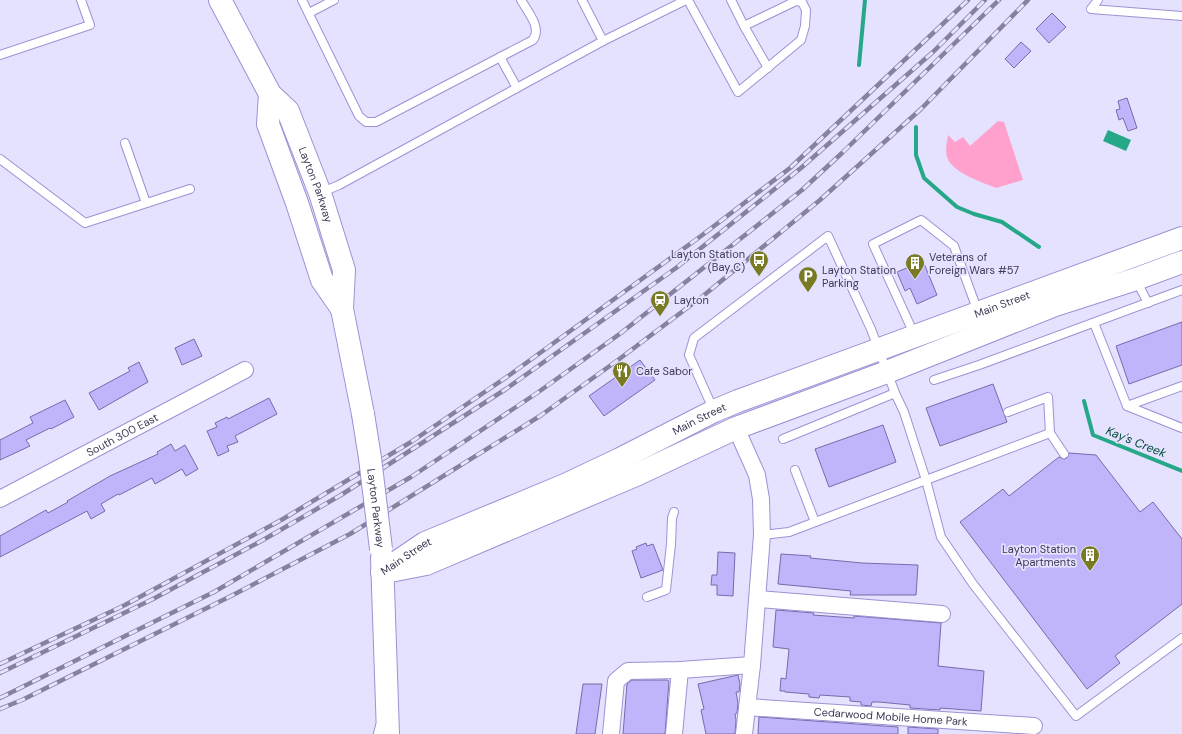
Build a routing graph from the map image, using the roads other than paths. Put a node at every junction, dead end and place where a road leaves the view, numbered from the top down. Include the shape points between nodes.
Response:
1 (81, 0) edge
2 (220, 0) edge
3 (302, 0) edge
4 (334, 0) edge
5 (521, 0) edge
6 (582, 0) edge
7 (687, 0) edge
8 (731, 0) edge
9 (1098, 0) edge
10 (309, 13) junction
11 (1182, 16) edge
12 (744, 26) junction
13 (603, 41) junction
14 (0, 55) edge
15 (500, 57) junction
16 (768, 68) junction
17 (517, 88) junction
18 (270, 94) junction
19 (125, 143) dead end
20 (0, 158) edge
21 (190, 189) dead end
22 (320, 193) junction
23 (146, 203) junction
24 (1182, 238) edge
25 (1182, 262) edge
26 (1136, 279) junction
27 (1182, 290) edge
28 (1148, 303) junction
29 (342, 308) junction
30 (978, 312) junction
31 (1094, 323) junction
32 (915, 335) junction
33 (878, 349) junction
34 (245, 370) dead end
35 (887, 372) junction
36 (934, 380) dead end
37 (1182, 386) edge
38 (895, 393) junction
39 (1127, 406) junction
40 (714, 412) junction
41 (1008, 412) dead end
42 (736, 428) junction
43 (1182, 428) edge
44 (1050, 432) junction
45 (783, 439) dead end
46 (1064, 454) dead end
47 (795, 470) dead end
48 (926, 480) junction
49 (0, 500) edge
50 (674, 512) dead end
51 (815, 522) junction
52 (762, 535) junction
53 (382, 572) junction
54 (647, 597) dead end
55 (758, 599) junction
56 (942, 614) dead end
57 (1182, 638) edge
58 (752, 665) junction
59 (680, 670) junction
60 (747, 707) junction
61 (1034, 726) dead end
62 (387, 732) edge
63 (611, 734) edge
64 (674, 734) edge
65 (744, 734) edge

1 - 14 lane via 90,25
2 - 18 main road, Layton Parkway
3 - 10 lane
4 - 10 lane
5 - 15 lane via 537,29 536,36
6 - 13 lane
7 - 13 lane
7 - 16 lane via 738,92
8 - 12 lane
9 - 11 lane via 1092,9
10 - 15 lane via 359,116 366,122 376,122
12 - 16 lane
12 - 16 lane via 796,1 802,2 806,10 805,26 800,40
13 - 17 lane
15 - 17 lane
17 - 22 lane
18 - 22 main road, Layton Parkway via 288,111
18 - 29 main road, Layton Parkway via 268,124 322,280
19 - 23 lane
20 - 23 lane via 85,223
21 - 23 lane
22 - 29 main road, Layton Parkway via 344,270
24 - 30 main road, Main Street
25 - 26 main road, Main Street
26 - 28 lane
26 - 35 main road, Main Street via 1055,306
27 - 28 lane
28 - 31 lane
29 - 53 main road, Layton Parkway, bridge via 370,458
30 - 32 main road, Main Street
30 - 32 lane via 954,246 921,220 874,244
31 - 36 lane
31 - 39 lane
32 - 33 main road, Main Street
33 - 35 lane
33 - 40 main road, Main Street
33 - 40 lane via 828,236 694,338 689,355
34 - 49 street, South 300 East
35 - 38 lane
35 - 42 main road, Main Street
37 - 39 lane
38 - 45 lane
38 - 48 lane via 904,412
39 - 43 lane
40 - 53 main road, Main Street via 565,485 424,543
41 - 44 lane via 1048,397
42 - 52 street via 757,475 762,499
42 - 53 main road, Main Street via 638,474 426,564
44 - 46 lane
44 - 48 lane
47 - 51 lane
48 - 51 lane
48 - 57 lane via 941,537 973,584 1076,716
50 - 54 lane via 666,590
51 - 52 lane via 789,532
52 - 55 street
53 - 62 main road, Layton Parkway
55 - 56 street
55 - 58 street
58 - 59 street
58 - 60 street
59 - 63 street via 628,671 621,676 616,681
59 - 64 street
60 - 61 street, Cedarwood Mobile Home Park
60 - 65 street

